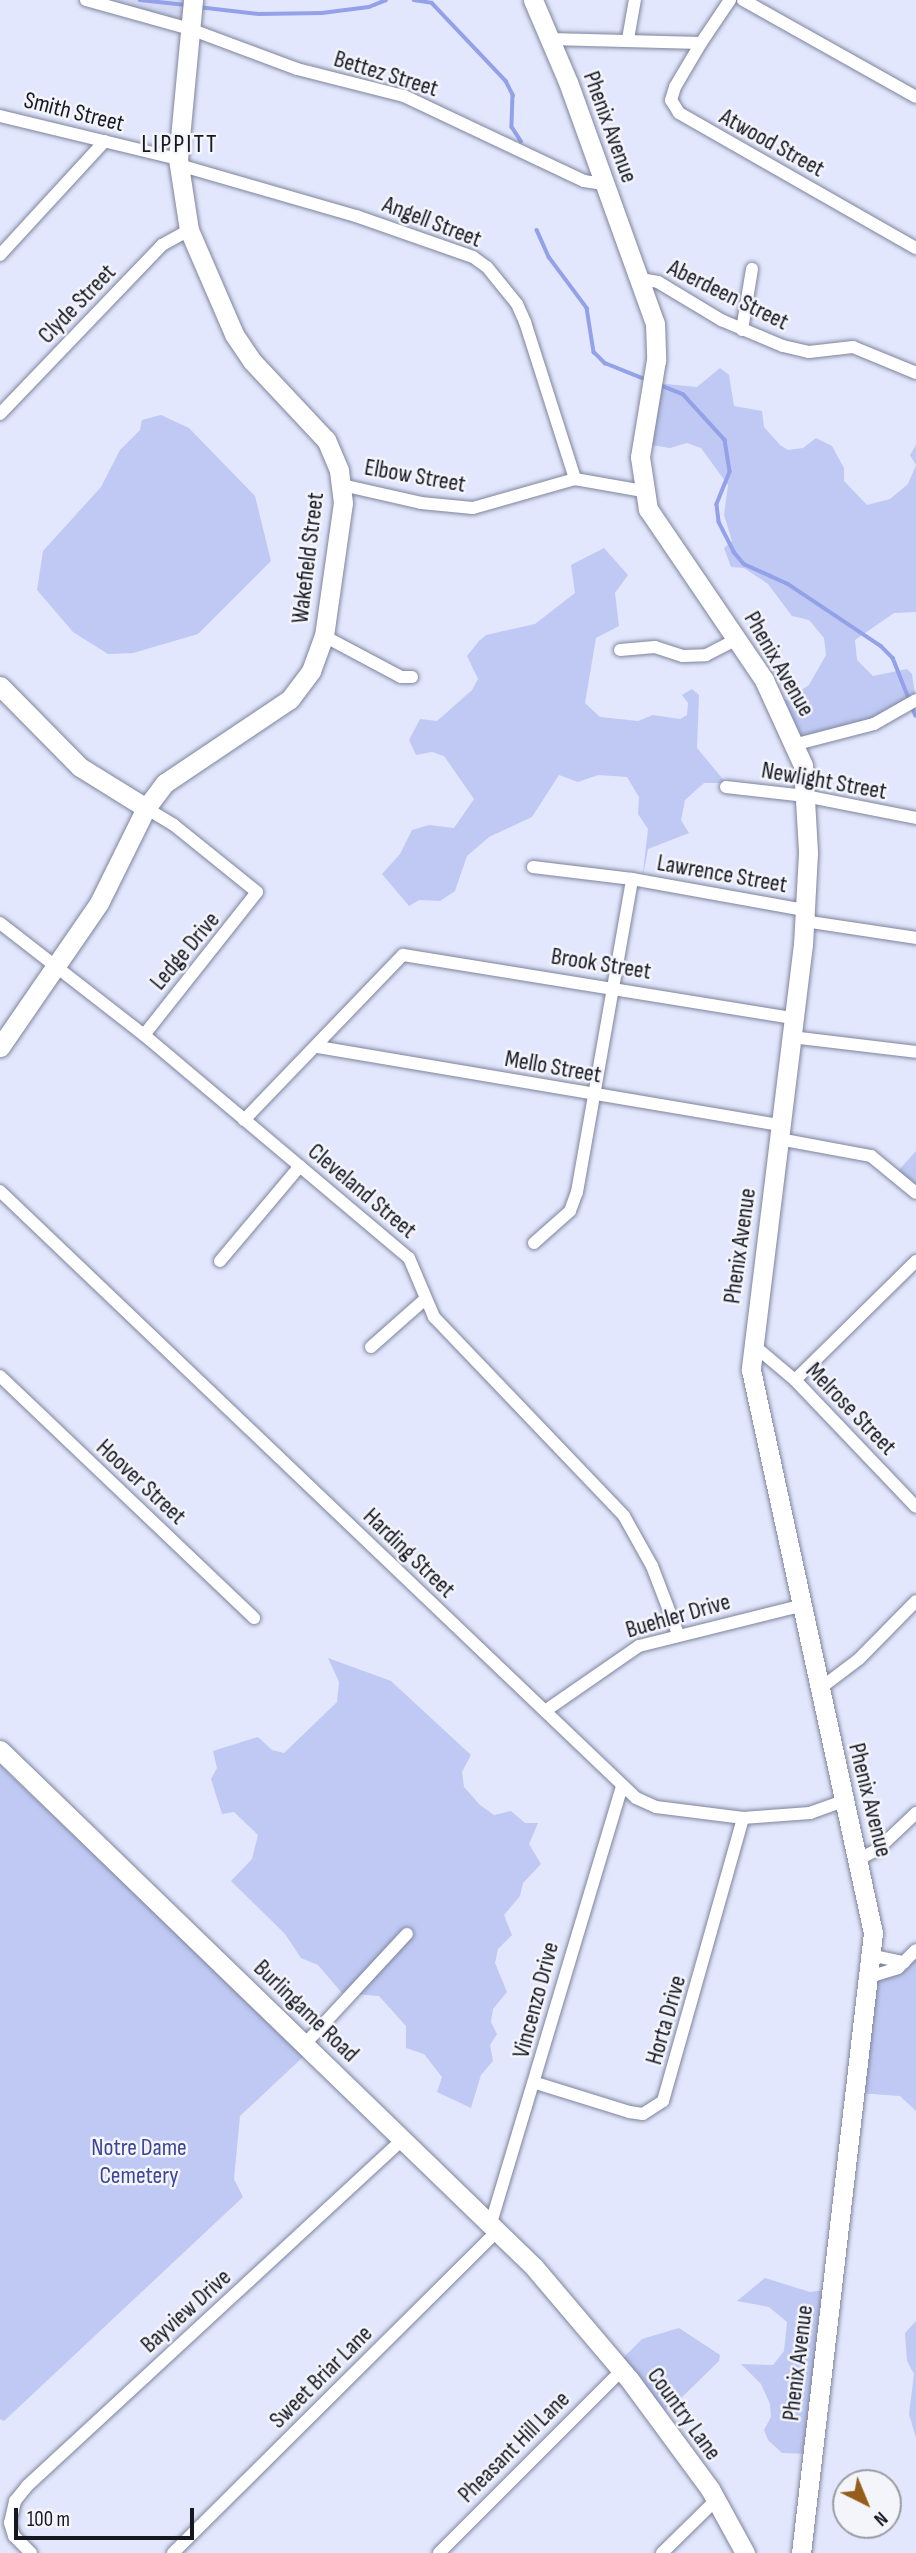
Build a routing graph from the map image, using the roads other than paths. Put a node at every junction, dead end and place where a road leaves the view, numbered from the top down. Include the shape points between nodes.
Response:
1 (86, 0) edge
2 (193, 0) edge
3 (533, 0) edge
4 (635, 0) edge
5 (730, 0) edge
6 (743, 0) edge
7 (190, 29) junction
8 (550, 39) junction
9 (628, 39) junction
10 (701, 43) junction
11 (916, 97) edge
12 (0, 116) edge
13 (105, 141) junction
14 (179, 162) junction
15 (604, 184) junction
16 (189, 230) junction
17 (916, 248) edge
18 (0, 255) edge
19 (752, 269) dead end
20 (640, 279) junction
21 (742, 330) junction
22 (916, 373) edge
23 (0, 414) edge
24 (575, 479) junction
25 (342, 485) junction
26 (643, 491) junction
27 (324, 636) junction
28 (738, 639) junction
29 (620, 650) dead end
30 (412, 677) dead end
31 (0, 686) edge
32 (916, 701) edge
33 (797, 744) junction
34 (726, 787) dead end
35 (805, 796) junction
36 (146, 808) junction
37 (916, 818) edge
38 (533, 867) dead end
39 (632, 879) junction
40 (804, 915) junction
41 (0, 923) edge
42 (916, 938) edge
43 (55, 966) junction
44 (610, 987) junction
45 (792, 1027) junction
46 (144, 1035) junction
47 (0, 1047) edge
48 (318, 1047) junction
49 (916, 1052) edge
50 (593, 1095) junction
51 (244, 1120) junction
52 (780, 1132) junction
53 (300, 1166) junction
54 (0, 1191) edge
55 (916, 1193) edge
56 (534, 1243) dead end
57 (219, 1261) dead end
58 (916, 1261) edge
59 (423, 1301) junction
60 (751, 1343) junction
61 (371, 1347) dead end
62 (0, 1376) edge
63 (795, 1380) junction
64 (916, 1507) edge
65 (916, 1601) edge
66 (799, 1606) junction
67 (254, 1618) dead end
68 (678, 1634) junction
69 (818, 1690) junction
70 (545, 1711) junction
71 (0, 1750) edge
72 (622, 1787) junction
73 (843, 1801) junction
74 (916, 1813) edge
75 (743, 1818) junction
76 (859, 1859) junction
77 (407, 1934) dead end
78 (916, 1950) edge
79 (870, 1955) junction
80 (904, 1962) junction
81 (869, 1976) junction
82 (305, 2044) junction
83 (536, 2083) junction
84 (403, 2139) junction
85 (495, 2227) junction
86 (572, 2312) joint
87 (621, 2371) junction
88 (716, 2500) junction
89 (31, 2553) edge
90 (173, 2553) edge
91 (439, 2553) edge
92 (662, 2553) edge
93 (745, 2553) edge
94 (801, 2553) edge

1 - 7 street, Bettez Street
2 - 7 main road, Wakefield Street
3 - 8 main road, Phenix Avenue
4 - 9 street
5 - 10 street, Atwood Street
6 - 11 street
7 - 14 main road, Wakefield Street
7 - 15 street, Bettez Street via 297,69 426,104 584,181
8 - 9 street
8 - 15 main road, Phenix Avenue
9 - 10 street
10 - 17 street, Atwood Street via 675,87 671,100 679,113
12 - 13 street, Smith Street
13 - 14 street, Smith Street
13 - 18 street
14 - 16 main road, Wakefield Street
14 - 24 street, Angell Street via 356,216 473,257 487,267 521,313
15 - 20 main road, Phenix Avenue
16 - 23 street, Clyde Street via 162,245
16 - 25 main road, Wakefield Street via 234,334 326,440
19 - 21 street
20 - 21 street, Aberdeen Street via 658,282
20 - 26 main road, Phenix Avenue via 655,323 656,344 640,457
21 - 22 street, Aberdeen Street via 809,352 853,347
24 - 25 street, Elbow Street via 473,508 421,503
24 - 26 street, Elbow Street
25 - 27 main road, Wakefield Street
26 - 28 main road, Phenix Avenue via 648,509
27 - 30 street via 401,677
27 - 36 main road, Wakefield Street via 311,671 290,699 182,768
28 - 29 street via 706,655 683,656 655,647
28 - 33 main road, Phenix Avenue
31 - 36 main road via 80,767
32 - 33 street via 874,724
33 - 35 main road, Phenix Avenue
34 - 35 street, Newlight Street
35 - 37 street, Newlight Street
35 - 40 main road, Phenix Avenue
36 - 43 main road, Wakefield Street via 99,903
36 - 46 street, Ledge Drive via 206,849 257,892
38 - 39 street, Lawrence Street
39 - 40 street, Lawrence Street
39 - 44 street
40 - 42 street, Lawrence Street
40 - 45 main road, Phenix Avenue
41 - 43 street, Cleveland Street
43 - 46 street, Cleveland Street
43 - 47 main road, Wakefield Street
44 - 45 street, Brook Street
44 - 48 street, Brook Street via 403,955 386,968
44 - 50 street
45 - 49 street, Brook Street
45 - 52 main road, Phenix Avenue
46 - 51 street, Cleveland Street
48 - 50 street, Mello Street
48 - 51 street
50 - 52 street, Mello Street
50 - 56 street via 573,1204
51 - 53 street, Cleveland Street
52 - 55 street, Mello Street via 871,1156
52 - 60 main road, Phenix Avenue
53 - 57 street
53 - 59 street, Cleveland Street via 409,1258
54 - 70 street, Harding Street
58 - 63 street
59 - 61 street
59 - 68 street, Cleveland Street via 624,1516 652,1566
60 - 63 street, Melrose Street
60 - 66 main road, Phenix Avenue via 758,1420
62 - 67 street, Hoover Street
63 - 64 street, Melrose Street
65 - 69 street via 859,1659
66 - 68 street, Buehler Drive
66 - 69 main road, Phenix Avenue
68 - 70 street, Buehler Drive via 625,1651
69 - 73 main road, Phenix Avenue
70 - 72 street, Harding Street
71 - 82 main road, Burlingame Road
72 - 75 street, Harding Street via 656,1807
72 - 83 street, Vincenzo Drive
73 - 75 street, Harding Street via 810,1813
73 - 76 main road, Phenix Avenue
74 - 76 street via 871,1855
75 - 83 street, Horta Drive via 663,2101 643,2114
76 - 79 main road, Phenix Avenue via 871,1913
77 - 82 street
78 - 80 street
79 - 80 street
79 - 81 main road, Phenix Avenue
80 - 81 street via 889,1973
81 - 94 main road, Phenix Avenue
82 - 84 main road, Burlingame Road
83 - 85 street, Vincenzo Drive
84 - 85 main road, Burlingame Road
84 - 89 street, Bayview Drive via 26,2486 15,2501 10,2522 14,2536
85 - 86 main road, Burlingame Road
85 - 90 street, Sweet Briar Lane
86 - 87 main road, Country Lane
87 - 88 main road, Country Lane
87 - 91 street, Pheasant Hill Lane
88 - 92 street
88 - 93 main road, Country Lane

